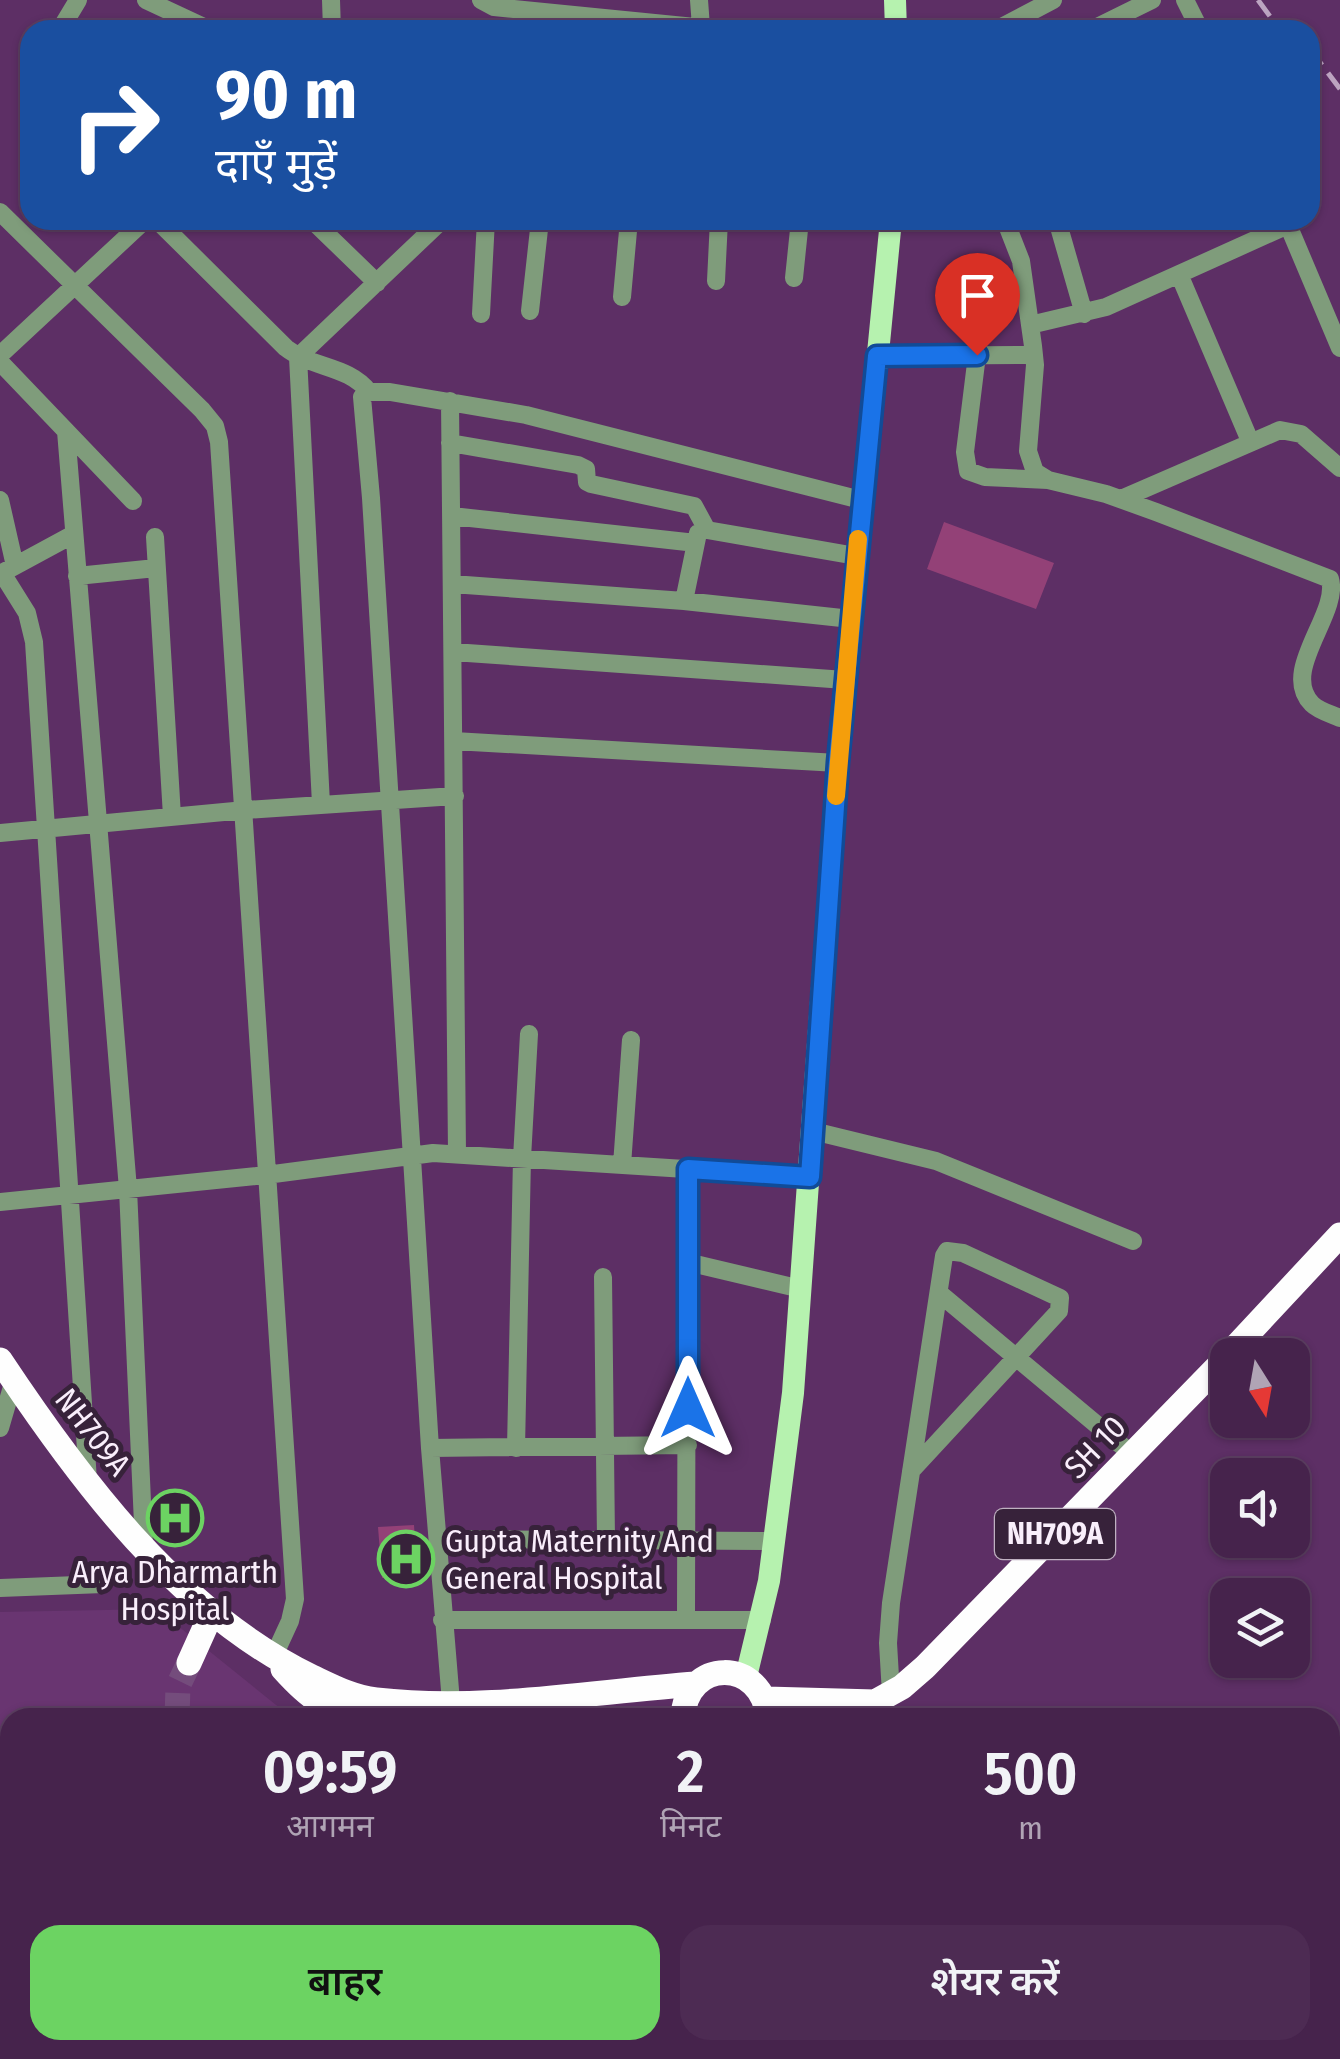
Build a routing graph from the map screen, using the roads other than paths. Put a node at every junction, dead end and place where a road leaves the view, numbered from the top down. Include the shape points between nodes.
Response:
1 (146, 0) edge
2 (481, 0) edge
3 (1052, 0) edge
4 (1152, 0) edge
5 (189, 20) edge
6 (629, 20) edge
7 (1022, 20) edge
8 (1111, 20) edge
9 (0, 212) edge
10 (135, 230) edge
11 (167, 230) edge
12 (322, 230) edge
13 (432, 230) edge
14 (485, 230) edge
15 (539, 230) edge
16 (628, 230) edge
17 (719, 230) edge
18 (799, 230) edge
19 (889, 230) edge
20 (1009, 230) edge
21 (1064, 230) edge
22 (1271, 230) edge
23 (1290, 230) edge
24 (1180, 274) junction
25 (794, 278) dead end
26 (716, 281) dead end
27 (377, 283) junction
28 (75, 285) junction
29 (622, 296) dead end
30 (530, 311) dead end
31 (481, 314) dead end
32 (1084, 314) junction
33 (1030, 324) junction
34 (1340, 348) edge
35 (977, 355) junction
36 (1034, 355) junction
37 (877, 356) junction
38 (298, 357) junction
39 (0, 359) edge
40 (369, 392) junction
41 (450, 400) junction
42 (66, 431) junction
43 (1250, 441) junction
44 (450, 442) junction
45 (1340, 468) edge
46 (1048, 480) junction
47 (1121, 499) junction
48 (0, 500) edge
49 (861, 500) junction
50 (133, 501) dead end
51 (452, 516) junction
52 (701, 523) junction
53 (74, 534) junction
54 (154, 537) dead end
55 (696, 543) junction
56 (856, 556) junction
57 (156, 568) junction
58 (6, 571) edge
59 (77, 576) junction
60 (452, 584) junction
61 (1337, 584) edge
62 (684, 601) junction
63 (851, 619) junction
64 (453, 652) junction
65 (846, 680) junction
66 (1340, 718) edge
67 (454, 741) junction
68 (838, 762) junction
69 (455, 796) junction
70 (390, 798) junction
71 (321, 804) junction
72 (245, 810) junction
73 (172, 816) junction
74 (96, 823) junction
75 (45, 828) junction
76 (0, 832) edge
77 (529, 1034) dead end
78 (630, 1040) dead end
79 (813, 1131) junction
80 (412, 1154) junction
81 (456, 1154) junction
82 (522, 1158) junction
83 (622, 1164) junction
84 (688, 1169) junction
85 (266, 1175) junction
86 (810, 1177) junction
87 (128, 1189) junction
88 (69, 1195) junction
89 (0, 1202) edge
90 (1340, 1235) edge
91 (1133, 1241) dead end
92 (687, 1262) junction
93 (603, 1277) dead end
94 (801, 1289) junction
95 (940, 1292) junction
96 (1244, 1338) edge
97 (1017, 1358) junction
98 (7, 1370) edge
99 (1210, 1374) edge
100 (0, 1428) edge
101 (688, 1445) junction
102 (430, 1448) junction
103 (516, 1448) junction
104 (604, 1448) junction
105 (1133, 1455) junction
106 (911, 1471) junction
107 (88, 1481) junction
108 (438, 1539) junction
109 (606, 1540) junction
110 (688, 1540) junction
111 (775, 1540) junction
112 (144, 1546) junction
113 (103, 1584) dead end
114 (0, 1588) edge
115 (212, 1612) junction
116 (442, 1620) junction
117 (686, 1620) junction
118 (762, 1620) junction
119 (274, 1658) junction
120 (189, 1662) tunnel mouth
121 (746, 1677) junction
122 (696, 1684) junction
123 (883, 1698) junction
124 (451, 1702) junction
125 (331, 1708) edge
126 (684, 1708) edge
127 (767, 1708) edge
128 (859, 1708) edge

1 - 5 street
2 - 6 street via 494,7
3 - 7 street
4 - 8 street
9 - 28 street
10 - 28 street
11 - 38 street
12 - 27 street
13 - 27 street
14 - 31 street
15 - 30 street
16 - 29 street
17 - 26 street
18 - 25 street
19 - 37 main road
20 - 33 street via 1021,260
21 - 32 street
22 - 24 street
23 - 34 street
24 - 32 street
24 - 43 street
27 - 38 street
28 - 39 street
28 - 72 street via 215,426
32 - 33 street
33 - 36 street
35 - 36 street
35 - 37 street
35 - 46 street via 968,470
36 - 46 street via 1028,451 1035,472
37 - 49 main road
38 - 40 street via 353,375
38 - 71 street
39 - 42 street
40 - 41 street
40 - 70 street via 361,406
41 - 44 street
41 - 49 street
42 - 50 street
42 - 53 street
43 - 45 street via 1291,430
43 - 47 street
44 - 51 street
44 - 52 street via 578,465 590,484 694,506
46 - 47 street
47 - 61 street
48 - 58 street
49 - 56 main road
51 - 55 street
51 - 60 street
52 - 55 street
52 - 56 street via 707,530
53 - 58 street
53 - 59 street
54 - 57 street
55 - 62 street
56 - 63 main road
57 - 59 street
57 - 73 street
58 - 75 street via 32,630
59 - 74 street
60 - 62 street
60 - 64 street
61 - 66 street via 1303,683 1316,708
62 - 63 street
63 - 65 main road
64 - 65 street
64 - 67 street
65 - 68 main road
67 - 68 street
67 - 69 street
68 - 79 main road
69 - 70 street
69 - 81 street
70 - 71 street
70 - 80 street
71 - 72 street
72 - 73 street
72 - 85 street
73 - 74 street
74 - 75 street
74 - 87 street
75 - 76 street
75 - 88 street
77 - 82 street
78 - 83 street
79 - 86 main road
79 - 91 street via 936,1161
80 - 81 street
80 - 85 street
80 - 102 street
81 - 82 street
82 - 83 street
82 - 103 street
83 - 84 street
84 - 86 street
84 - 92 street
85 - 87 street
85 - 119 street via 294,1599
86 - 94 main road
87 - 88 street
87 - 112 street
88 - 89 street
88 - 107 street
90 - 96 highway, SH 10 / NH709A
92 - 94 street
92 - 101 street
93 - 104 street
94 - 111 main road
95 - 97 street
95 - 97 street via 944,1256 953,1251 1060,1298 1059,1311
95 - 106 street
97 - 105 street
97 - 106 street
98 - 100 street
98 - 107 highway, NH709A
99 - 105 highway, SH 10 / NH709A
101 - 104 street
101 - 110 street
102 - 103 street
102 - 108 street
103 - 104 street
104 - 109 street
105 - 123 highway, SH 10 / NH709A via 925,1667
106 - 123 street
107 - 112 highway, NH709A
108 - 109 street
108 - 116 street
109 - 110 street
110 - 111 street
110 - 117 street
111 - 118 main road
112 - 115 highway, NH709A
113 - 114 street
115 - 119 highway, NH709A
115 - 120 highway
116 - 117 street
116 - 124 street
117 - 118 street
118 - 121 main road
119 - 124 highway, NH709A via 346,1694
119 - 125 highway, NH709A via 306,1696
121 - 122 highway, NH709A via 726,1672
121 - 127 highway
122 - 124 highway, NH709A
122 - 126 highway
123 - 127 highway
123 - 128 main road, SH 10 / NH709A

